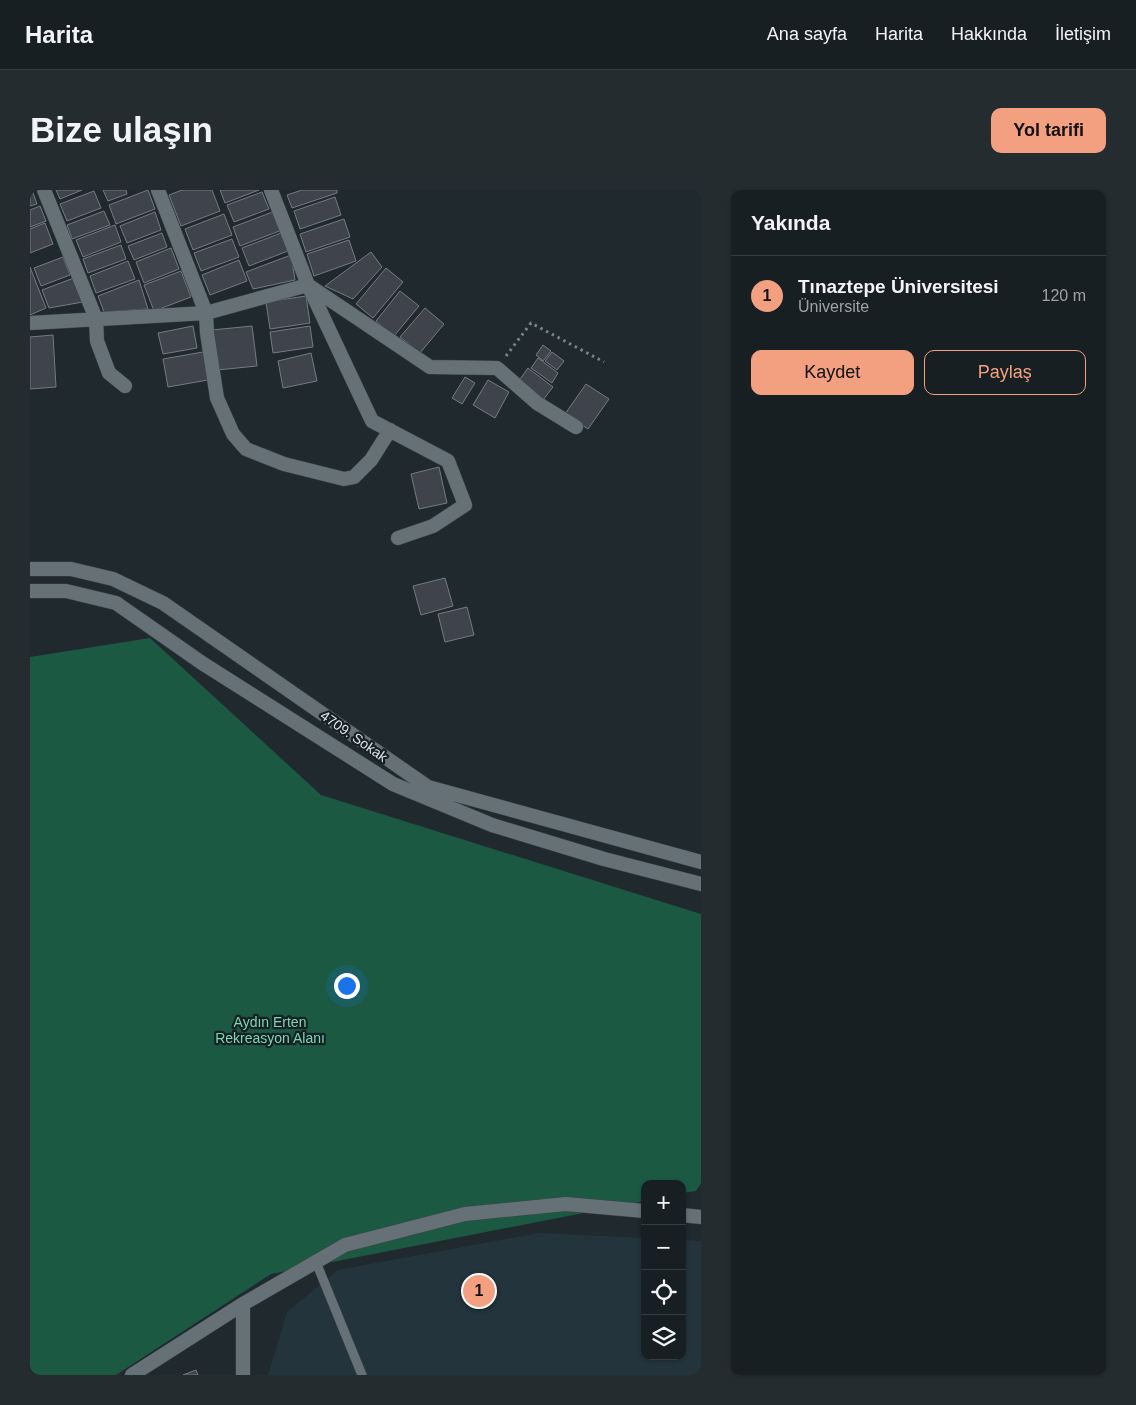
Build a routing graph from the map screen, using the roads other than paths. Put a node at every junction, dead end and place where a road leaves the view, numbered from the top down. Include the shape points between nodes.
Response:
1 (44, 190) edge
2 (158, 190) edge
3 (271, 190) edge
4 (308, 285) junction
5 (206, 312) junction
6 (96, 319) junction
7 (30, 323) edge
8 (125, 386) dead end
9 (576, 427) dead end
10 (390, 430) junction
11 (398, 538) dead end
12 (30, 569) edge
13 (30, 591) edge
14 (701, 862) edge
15 (701, 884) edge
16 (641, 1211) edge
17 (686, 1215) edge
18 (701, 1217) edge
19 (316, 1262) junction
20 (243, 1304) junction
21 (132, 1375) edge
22 (243, 1375) edge
23 (362, 1375) edge

1 - 6 street
2 - 5 street
3 - 4 street
4 - 5 street
4 - 9 street via 430,367 496,368 537,402
4 - 10 street via 372,421
5 - 6 street
5 - 10 street via 217,398 233,434 246,448 284,464 344,479 354,477 371,460
6 - 7 street
6 - 8 street via 97,341 109,373
10 - 11 street via 448,461 466,505 433,526
12 - 14 street, 4709. Sokak via 71,569 113,579 163,603 428,787
13 - 15 street, 4709. Sokak via 66,591 116,603 202,663 393,784 492,825
16 - 19 street via 566,1204 465,1214 345,1245
17 - 18 street
19 - 20 street
19 - 23 lane
20 - 21 street
20 - 22 street

